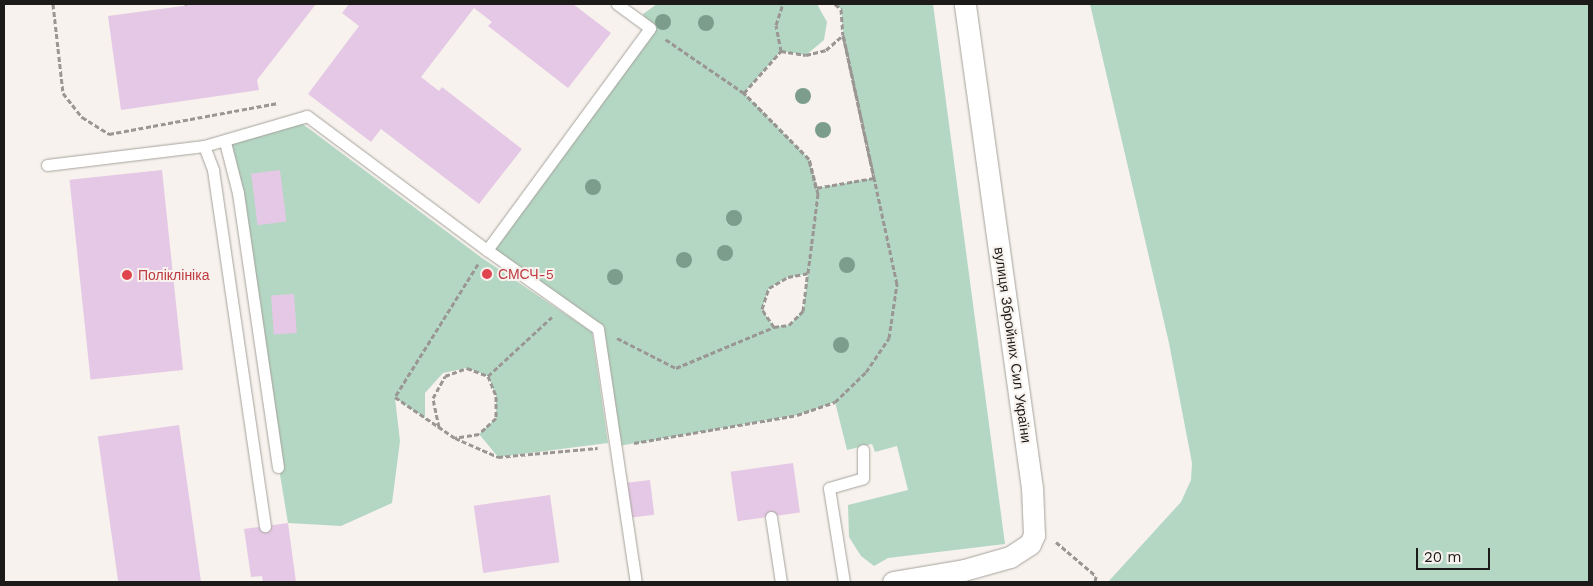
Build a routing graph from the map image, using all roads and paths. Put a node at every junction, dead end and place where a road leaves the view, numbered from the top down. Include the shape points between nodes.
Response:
1 (53, 4) edge
2 (617, 4) edge
3 (783, 4) edge
4 (835, 4) edge
5 (966, 4) edge
6 (650, 28) junction
7 (843, 35) junction
8 (781, 51) junction
9 (744, 92) junction
10 (283, 102) dead end
11 (225, 142) junction
12 (204, 146) junction
13 (48, 165) dead end
14 (874, 178) junction
15 (816, 188) junction
16 (487, 250) junction
17 (808, 273) junction
18 (567, 306) junction
19 (774, 327) junction
20 (598, 329) junction
21 (488, 376) junction
22 (439, 428) junction
23 (455, 438) junction
24 (613, 447) junction
25 (862, 450) dead end
26 (278, 467) dead end
27 (771, 518) dead end
28 (1035, 523) junction
29 (265, 526) dead end
30 (636, 582) edge
31 (781, 582) edge
32 (844, 582) edge
33 (893, 582) edge
34 (1095, 582) edge

1 - 10 path via 63,93 82,117 109,134
2 - 6 lane
3 - 8 path via 776,25
4 - 7 path via 841,9
5 - 28 street, вулиця Збройних Сил України
6 - 9 path
6 - 16 lane
7 - 8 path via 826,50 806,55
7 - 14 path
8 - 9 path
9 - 15 path via 809,159
11 - 12 lane
11 - 16 lane via 307,116
11 - 26 lane via 238,193
12 - 13 lane
12 - 29 lane via 213,170
14 - 15 path
14 - 24 path via 897,284 889,338 866,372 835,402 797,415
15 - 17 path
16 - 18 lane
16 - 22 path via 395,397
17 - 19 path via 804,311 789,325
17 - 19 path via 788,277 769,288 762,309
18 - 20 lane
18 - 21 path
19 - 20 path via 676,368
20 - 24 lane
21 - 22 path via 467,368 445,376 433,398
21 - 23 path via 496,396 496,418 479,434
22 - 23 path
23 - 24 path via 498,457
24 - 30 lane
25 - 32 lane via 863,478 829,488
27 - 31 lane
28 - 33 street, вулиця Збройних Сил України via 1030,544 1010,557 964,570
28 - 34 path via 1096,576

